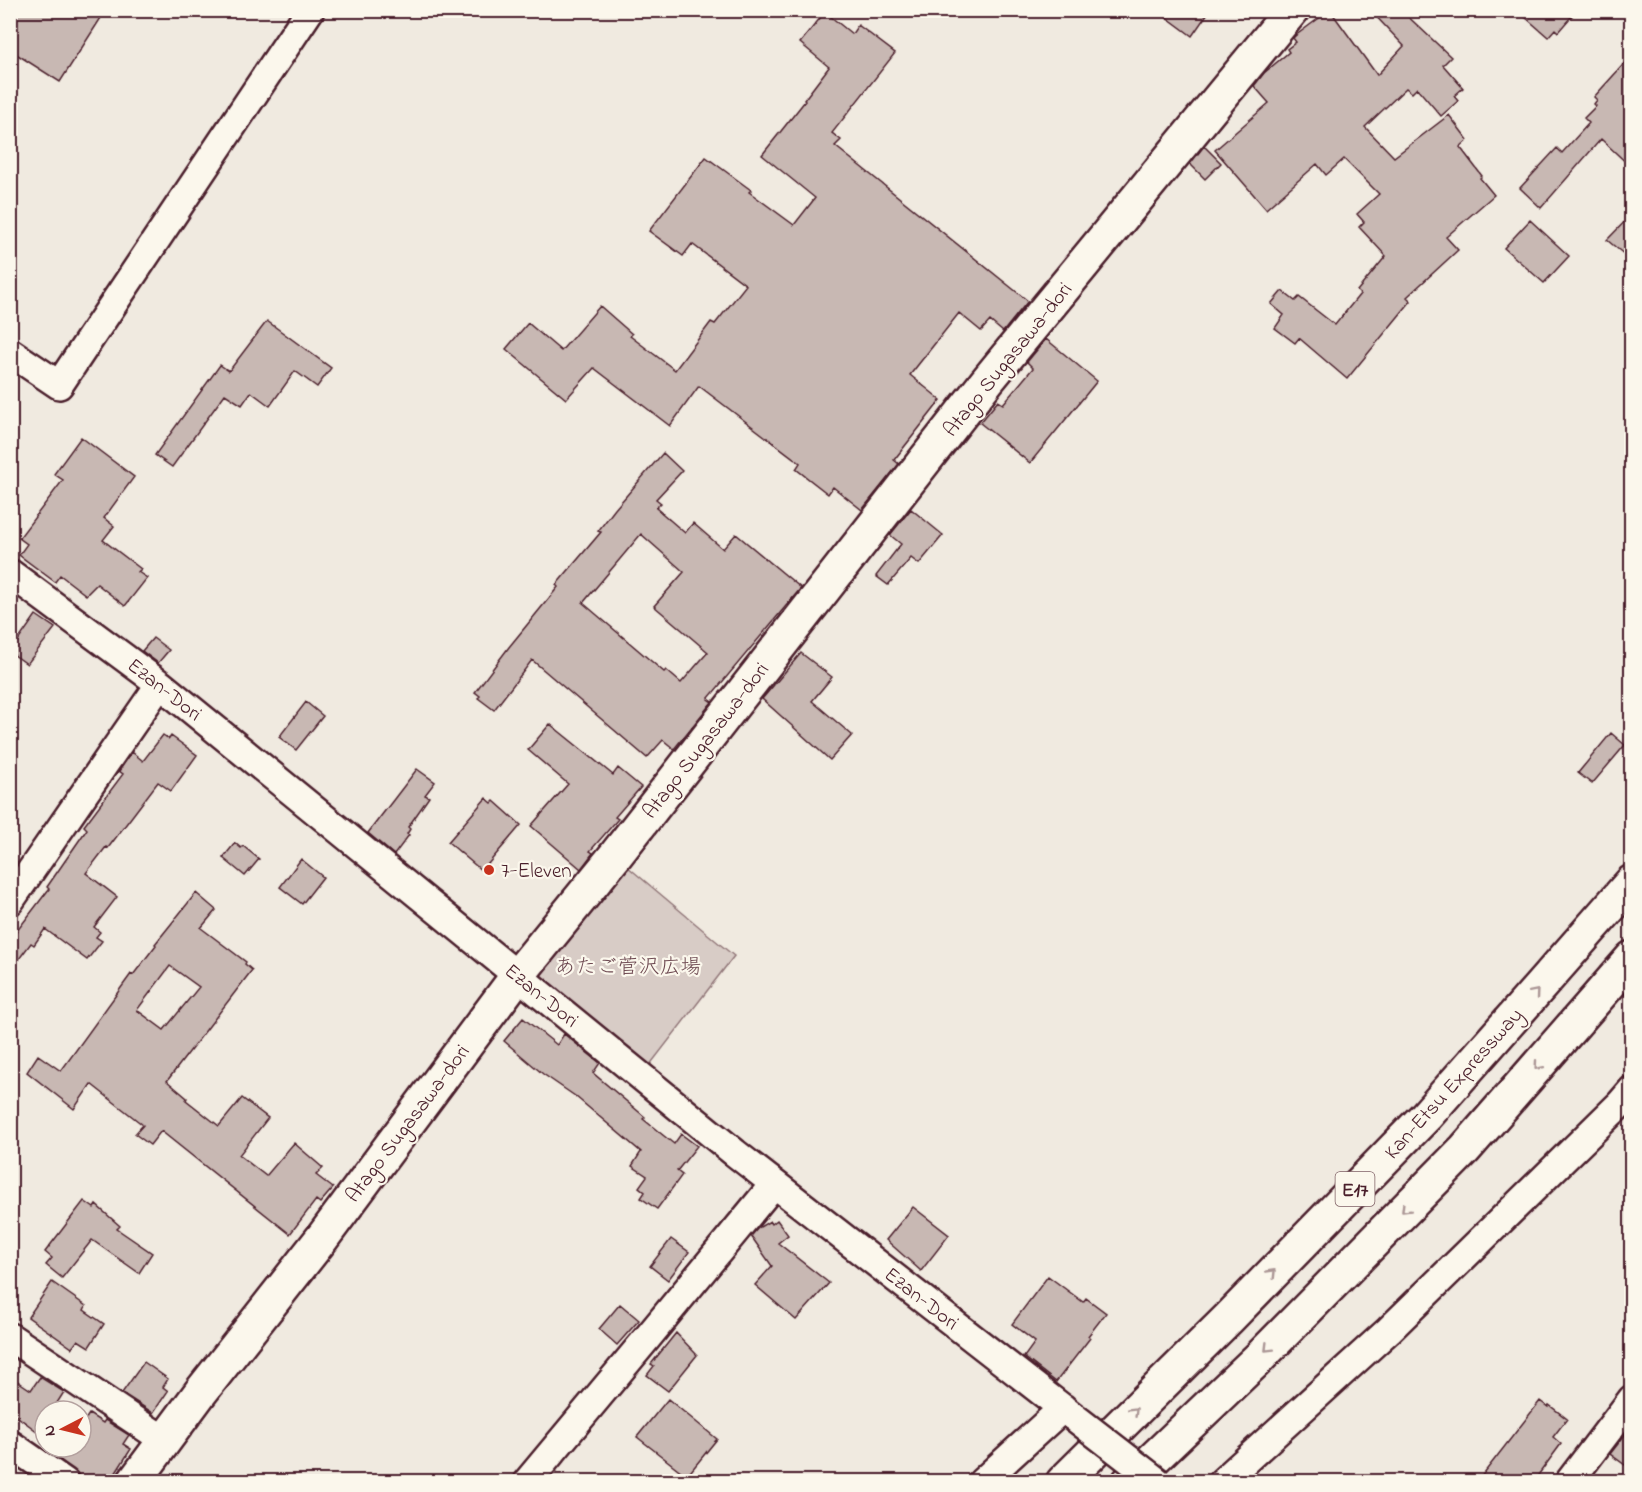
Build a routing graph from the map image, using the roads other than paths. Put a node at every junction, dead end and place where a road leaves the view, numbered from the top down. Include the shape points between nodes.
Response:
1 (310, 10) edge
2 (1292, 10) edge
3 (10, 352) edge
4 (10, 573) edge
5 (160, 684) junction
6 (1632, 882) edge
7 (10, 901) edge
8 (1632, 958) edge
9 (518, 975) junction
10 (1632, 1090) edge
11 (774, 1184) junction
12 (10, 1337) edge
13 (1632, 1399) edge
14 (1069, 1413) junction
15 (164, 1440) junction
16 (10, 1444) edge
17 (65, 1482) edge
18 (134, 1482) edge
19 (527, 1482) edge
20 (982, 1482) edge
21 (1063, 1482) edge
22 (1129, 1482) edge
23 (1158, 1482) edge
24 (1222, 1482) edge
25 (1569, 1482) edge

1 - 3 street via 59,385
2 - 9 main road, Atago Sugasawa-dori via 987,381
4 - 5 street, Ezan-Dori
5 - 7 street
5 - 9 street, Ezan-Dori
21 -> 6 main road, Kan-Etsu Expressway / E17 via 1426,1116
8 -> 22 main road, E17 via 1465,1149 1259,1358
9 - 11 street, Ezan-Dori
9 - 15 main road, Atago Sugasawa-dori
10 - 24 street via 1389,1330
11 - 14 street, Ezan-Dori
11 - 19 street
12 - 15 street
13 - 25 street
14 - 20 street
14 - 23 street, bridge
15 - 18 main road, Atago Sugasawa-dori
16 - 17 street

